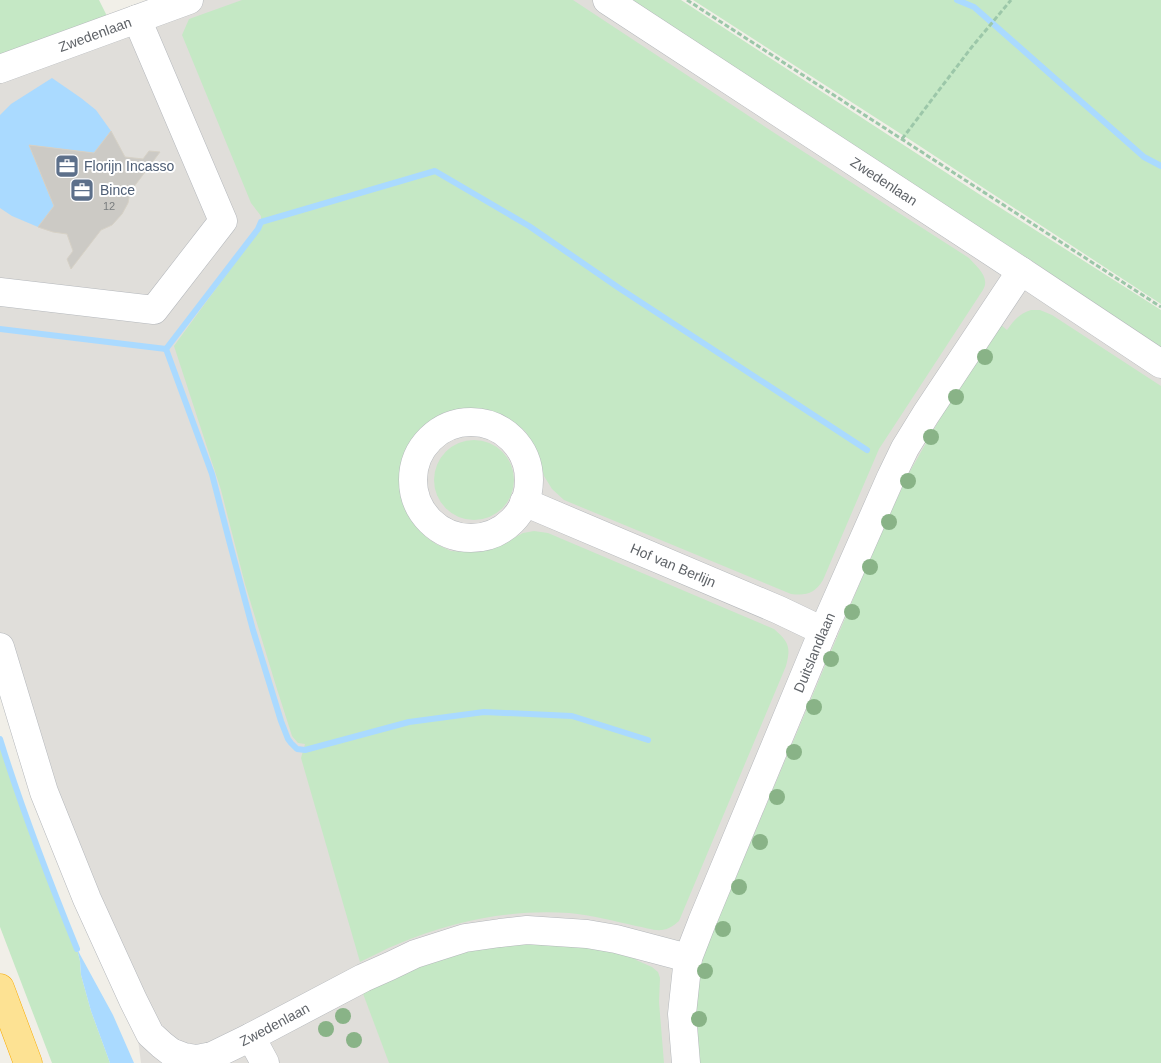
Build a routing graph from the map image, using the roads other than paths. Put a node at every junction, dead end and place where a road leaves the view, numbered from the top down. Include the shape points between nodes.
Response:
1 (189, 0) edge
2 (607, 0) edge
3 (137, 18) junction
4 (0, 69) edge
5 (1021, 271) junction
6 (0, 292) edge
7 (1161, 364) edge
8 (524, 502) junction
9 (823, 631) junction
10 (0, 648) edge
11 (688, 958) junction
12 (0, 988) edge
13 (251, 1037) junction
14 (28, 1063) edge
15 (265, 1063) edge
16 (686, 1063) edge

1 - 3 street, Zwedenlaan
2 - 5 street, Zwedenlaan
3 - 4 street, Zwedenlaan
3 - 6 street via 223,221 154,310
5 - 7 street, Zwedenlaan
5 - 9 street, Duitslandlaan via 905,448
8 - 8 street via 528,494 529,474 524,456 515,441 500,430 483,423 465,422 439,432 420,451 412,487 418,506 430,522 447,534 467,539 487,537 506,528 520,513
8 - 9 street, Hof van Berlijn
9 - 11 street, Duitslandlaan
10 - 13 street, Zwedenlaan via 44,792 87,899 150,1034 172,1052 197,1059 212,1056
11 - 13 street, Zwedenlaan via 579,933 527,930 464,938 415,954
11 - 16 street, Duitslandlaan via 682,1014
12 - 14 highway
13 - 15 street

